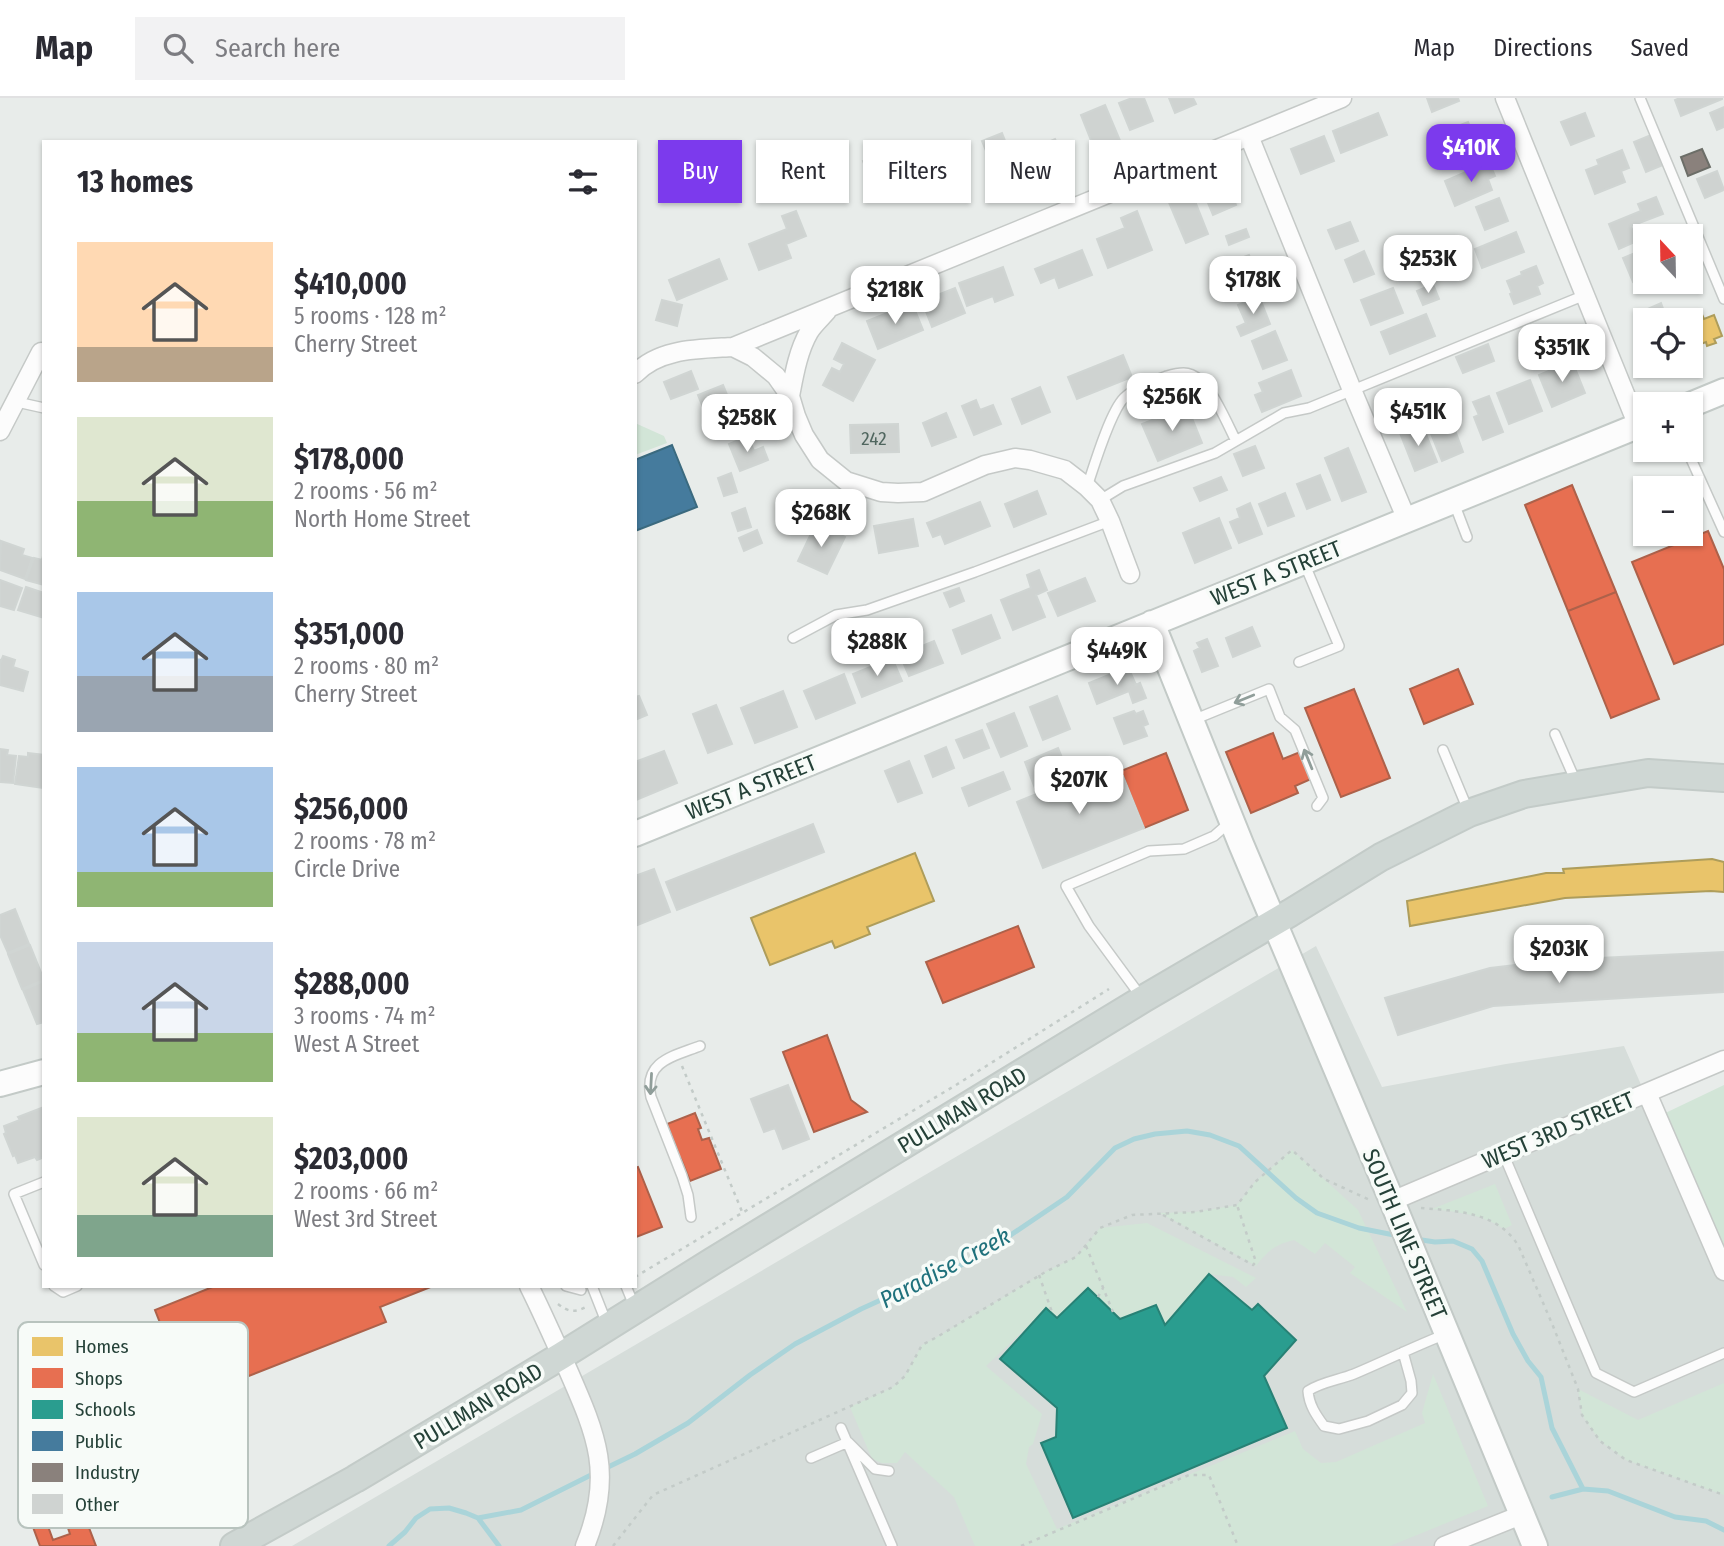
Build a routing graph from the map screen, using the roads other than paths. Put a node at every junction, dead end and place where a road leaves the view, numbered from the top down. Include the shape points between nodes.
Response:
1 (1342, 98) edge
2 (1505, 98) edge
3 (1640, 98) edge
4 (1249, 136) junction
5 (1585, 295) junction
6 (1724, 299) edge
7 (829, 308) junction
8 (733, 347) junction
9 (41, 352) dead end
10 (637, 372) edge
11 (1352, 390) junction
12 (1724, 391) edge
13 (790, 396) junction
14 (1703, 400) edge
15 (17, 402) junction
16 (1633, 404) edge
17 (42, 408) edge
18 (1633, 429) edge
19 (0, 431) edge
20 (1236, 441) junction
21 (1692, 462) edge
22 (1087, 487) junction
23 (1100, 500) junction
24 (1453, 501) junction
25 (1407, 520) junction
26 (1110, 521) junction
27 (1724, 532) edge
28 (1467, 537) dead end
29 (1304, 563) junction
30 (1130, 574) dead end
31 (1152, 623) junction
32 (793, 638) dead end
33 (1299, 662) dead end
34 (1189, 714) junction
35 (1555, 734) dead end
36 (1443, 750) dead end
37 (1724, 778) edge
38 (1577, 784) junction
39 (1317, 806) dead end
40 (1469, 813) junction
41 (1231, 821) junction
42 (637, 833) edge
43 (1274, 922) junction
44 (1143, 999) junction
45 (700, 1046) dead end
46 (1724, 1060) edge
47 (42, 1073) edge
48 (0, 1084) edge
49 (1647, 1093) junction
50 (1503, 1153) junction
51 (42, 1183) edge
52 (1396, 1207) junction
53 (691, 1217) dead end
54 (42, 1260) edge
55 (1724, 1271) edge
56 (530, 1288) edge
57 (593, 1288) edge
58 (631, 1298) edge
59 (608, 1327) junction
60 (1446, 1334) junction
61 (1403, 1352) junction
62 (1724, 1353) edge
63 (561, 1356) junction
64 (841, 1428) dead end
65 (848, 1442) junction
66 (811, 1458) dead end
67 (889, 1472) dead end
68 (1521, 1515) junction
69 (234, 1546) edge
70 (585, 1546) edge
71 (892, 1546) edge
72 (1444, 1546) edge
73 (1535, 1546) edge

1 - 4 street
2 - 5 street
3 - 6 lane
4 - 7 street
4 - 11 street
5 - 11 lane
5 - 16 street
7 - 8 street
7 - 13 street via 809,331
8 - 10 street via 660,357
8 - 13 street via 776,376
9 - 15 street
11 - 20 lane via 1284,413
11 - 25 street
12 - 14 street
13 - 22 street via 804,435 820,460 846,481 881,492 923,492 985,465 1015,458 1065,470
15 - 17 lane
15 - 19 street
18 - 24 street, WEST A STREET
20 - 22 lane via 1208,387 1194,375 1182,372 1159,379 1136,389 1116,410
20 - 23 lane via 1123,486
21 - 27 lane
22 - 23 street
23 - 26 street
24 - 25 street, WEST A STREET
24 - 28 lane
25 - 29 street, WEST A STREET
26 - 30 street
26 - 32 lane via 867,610 836,615
29 - 31 street, WEST A STREET
29 - 33 lane via 1339,646
29 - 34 street via 1190,622 1177,634 1173,654
31 - 34 street
31 - 42 street, WEST A STREET
39 -> 34 lane via 1324,798 1295,730 1280,716 1269,689
34 - 41 street, SOUTH LINE STREET
35 - 38 lane
36 - 40 lane
37 - 38 main road, PULLMAN ROAD via 1648,773
38 - 40 main road, PULLMAN ROAD via 1524,794
40 - 43 main road, PULLMAN ROAD via 1381,857
41 - 43 street, SOUTH LINE STREET
41 - 44 lane via 1214,836 1184,849 1149,851 1066,886 1088,926
43 - 44 main road, PULLMAN ROAD
43 - 52 street, SOUTH LINE STREET
44 - 58 main road, PULLMAN ROAD
45 -> 53 lane via 664,1061 649,1082 688,1195
46 - 49 street, WEST 3RD STREET
47 - 48 street
49 - 50 street, WEST 3RD STREET
49 - 55 street
50 - 52 street, WEST 3RD STREET
50 - 62 lane via 1596,1373 1634,1392
51 - 54 lane via 14,1194
52 - 60 street, SOUTH LINE STREET
56 - 63 street
57 - 59 lane
58 - 59 main road, PULLMAN ROAD
59 - 63 main road, PULLMAN ROAD
60 - 61 lane
60 - 68 street, SOUTH LINE STREET
61 - 61 lane via 1308,1391 1314,1413 1324,1426 1339,1429 1402,1405 1412,1393
63 - 69 main road, PULLMAN ROAD
63 - 70 street via 600,1460 598,1507
64 - 65 lane
65 - 66 lane
65 - 67 lane via 875,1469
65 - 71 lane
68 - 72 street
68 - 73 street, SOUTH LINE STREET

